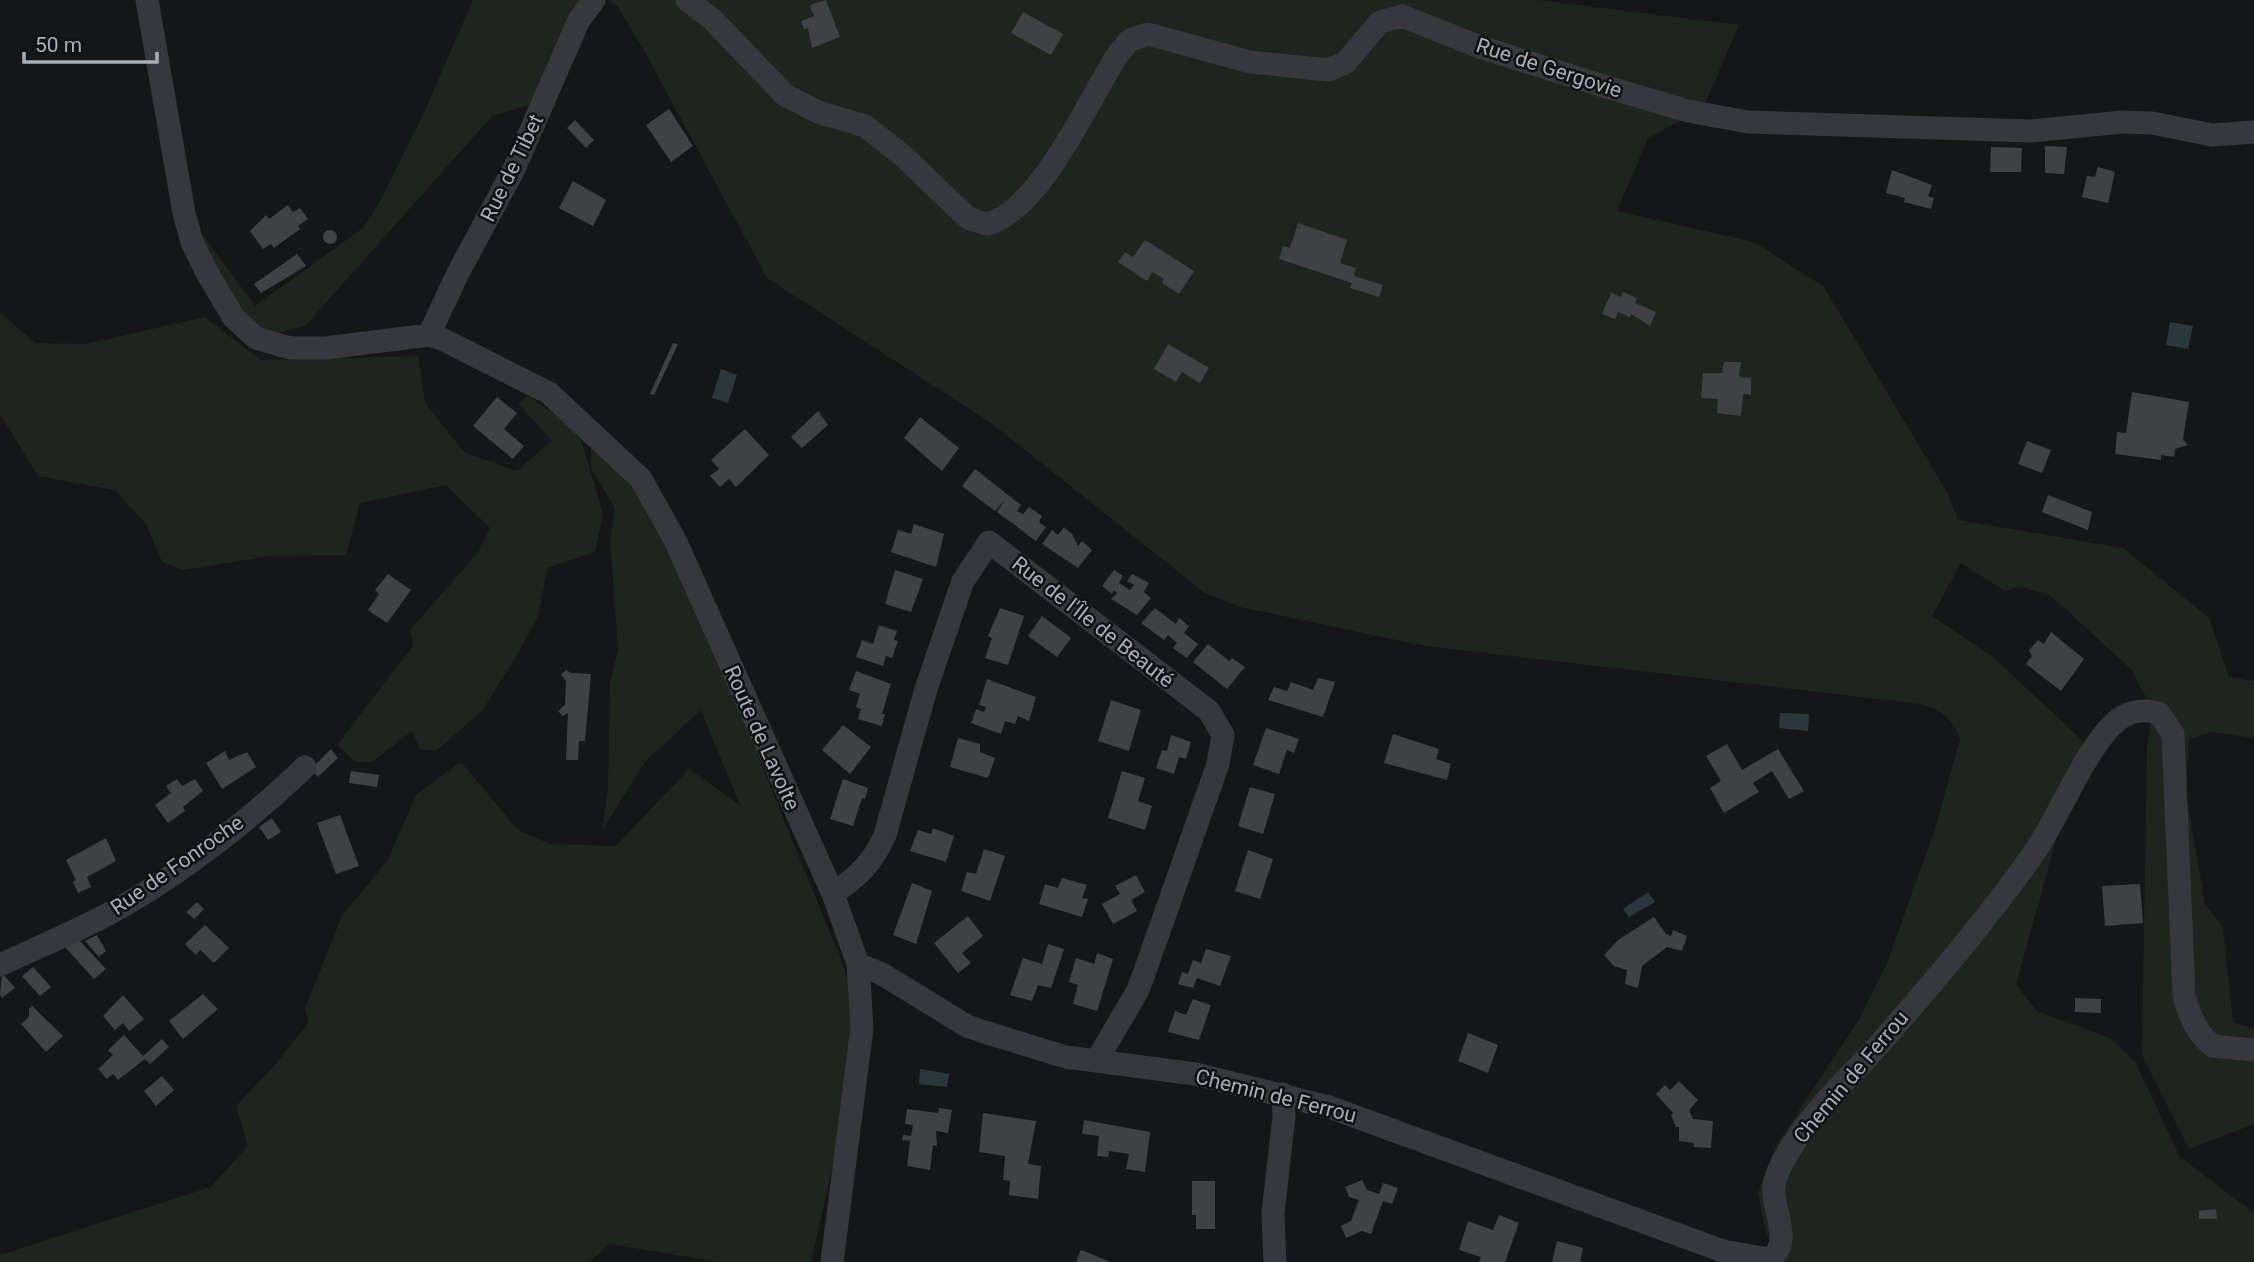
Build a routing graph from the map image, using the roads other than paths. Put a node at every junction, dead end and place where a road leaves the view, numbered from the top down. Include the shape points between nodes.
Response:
1 (147, 0) edge
2 (594, 0) edge
3 (687, 0) edge
4 (2254, 132) edge
5 (429, 335) junction
6 (305, 767) dead end
7 (833, 894) junction
8 (858, 964) junction
9 (0, 965) edge
10 (905, 988) junction
11 (861, 1001) junction
12 (2254, 1050) edge
13 (1097, 1060) junction
14 (1283, 1094) junction
15 (832, 1262) edge
16 (1275, 1262) edge

1 - 5 street via 184,213 192,242 234,318 256,338 290,348
2 - 5 street, Rue de Tibet via 579,20 514,169
3 - 4 street, Rue de Gergovie via 712,19 785,95 818,112 865,127 902,155 968,218 987,224 1016,212 1055,160 1118,54 1137,36 1147,34 1250,62 1328,70 1345,63 1380,22 1402,16 1600,86 1748,122 2031,131 2123,122 2212,135
5 - 7 street, Route de Lavolte via 549,393 641,479 675,540
6 - 9 street, Rue de Fonroche via 218,839 122,907
7 - 8 street, Route de Lavolte
7 - 13 street, Rue de l'Île de Beauté via 876,857 963,580 989,541 1209,711 1223,735 1218,764 1138,990
8 - 10 street, Chemin de Ferrou
8 - 11 street, Route de Lavolte
10 - 11 street via 875,990
10 - 13 street, Chemin de Ferrou via 967,1026 1066,1057
11 - 15 street, Route de Lavolte via 862,1028
12 - 14 street, Chemin de Ferrou via 2213,1046 2204,1038 2184,996 2173,734 2159,713 2150,710 2129,714 2111,727 2003,897 1801,1132 1775,1177 1782,1237 1772,1259 1723,1251
13 - 14 street, Chemin de Ferrou via 1195,1074
14 - 16 street via 1273,1213

